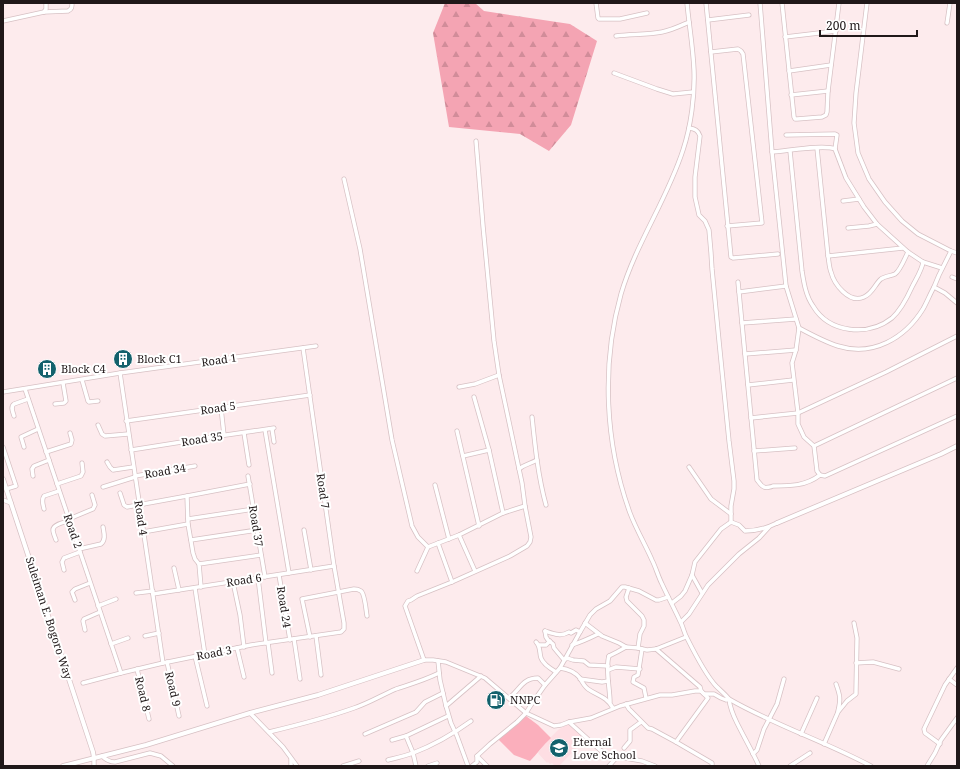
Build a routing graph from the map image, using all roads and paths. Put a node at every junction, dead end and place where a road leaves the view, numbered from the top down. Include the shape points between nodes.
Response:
1 (46, 3) edge
2 (72, 3) edge
3 (596, 3) edge
4 (687, 3) edge
5 (706, 3) edge
6 (760, 3) edge
7 (788, 3) edge
8 (839, 3) edge
9 (867, 3) edge
10 (950, 3) edge
11 (782, 4) edge
12 (46, 11) junction
13 (647, 13) dead end
14 (749, 15) dead end
15 (708, 20) junction
16 (3, 22) edge
17 (689, 22) junction
18 (947, 23) dead end
19 (836, 31) junction
20 (616, 36) dead end
21 (785, 37) junction
22 (711, 52) junction
23 (831, 65) junction
24 (788, 71) junction
25 (614, 73) dead end
26 (828, 91) junction
27 (693, 92) junction
28 (791, 95) junction
29 (688, 128) junction
30 (786, 135) dead end
31 (476, 141) dead end
32 (817, 148) junction
33 (836, 149) junction
34 (790, 151) junction
35 (772, 152) junction
36 (344, 179) dead end
37 (859, 199) junction
38 (843, 201) dead end
39 (877, 224) junction
40 (728, 226) junction
41 (848, 228) dead end
42 (903, 248) junction
43 (950, 251) junction
44 (908, 252) junction
45 (957, 252) edge
46 (778, 254) dead end
47 (828, 256) junction
48 (923, 262) junction
49 (942, 268) junction
50 (952, 277) dead end
51 (957, 279) edge
52 (738, 282) dead end
53 (786, 286) junction
54 (934, 287) junction
55 (739, 292) junction
56 (957, 297) edge
57 (956, 302) edge
58 (796, 319) junction
59 (742, 323) junction
60 (799, 328) junction
61 (957, 336) edge
62 (316, 346) dead end
63 (303, 348) junction
64 (796, 350) junction
65 (745, 354) junction
66 (120, 373) junction
67 (499, 376) junction
68 (957, 378) edge
69 (82, 380) junction
70 (793, 380) junction
71 (63, 383) junction
72 (748, 385) junction
73 (459, 387) dead end
74 (25, 389) junction
75 (3, 392) edge
76 (310, 396) junction
77 (474, 397) dead end
78 (28, 399) junction
79 (98, 401) dead end
80 (55, 404) dead end
81 (221, 408) junction
82 (798, 413) junction
83 (14, 416) dead end
84 (957, 416) edge
85 (532, 417) dead end
86 (751, 418) junction
87 (126, 421) junction
88 (98, 425) dead end
89 (38, 429) junction
90 (265, 430) junction
91 (457, 431) dead end
92 (70, 433) dead end
93 (244, 433) junction
94 (128, 434) junction
95 (224, 435) junction
96 (274, 442) dead end
97 (814, 446) junction
98 (957, 446) edge
99 (3, 447) edge
100 (24, 447) dead end
101 (795, 448) dead end
102 (131, 450) junction
103 (489, 450) junction
104 (754, 451) junction
105 (46, 452) junction
106 (463, 456) junction
107 (49, 460) junction
108 (537, 460) junction
109 (107, 462) dead end
110 (82, 463) dead end
111 (249, 465) dead end
112 (195, 466) dead end
113 (133, 467) junction
114 (689, 467) dead end
115 (519, 469) junction
116 (820, 475) junction
117 (33, 476) dead end
118 (135, 476) junction
119 (248, 476) dead end
120 (3, 479) edge
121 (57, 484) junction
122 (250, 484) junction
123 (435, 485) dead end
124 (104, 487) dead end
125 (6, 490) junction
126 (59, 491) junction
127 (120, 493) dead end
128 (92, 495) dead end
129 (187, 496) junction
130 (3, 500) edge
131 (10, 503) junction
132 (139, 504) junction
133 (546, 505) dead end
134 (525, 506) junction
135 (44, 508) dead end
136 (254, 510) junction
137 (503, 513) junction
138 (731, 514) junction
139 (188, 518) junction
140 (69, 520) junction
141 (730, 522) junction
142 (188, 524) junction
143 (777, 524) joint
144 (479, 526) junction
145 (103, 527) dead end
146 (769, 527) junction
147 (257, 530) junction
148 (304, 530) dead end
149 (143, 532) junction
150 (459, 535) junction
151 (449, 539) junction
152 (56, 540) dead end
153 (191, 540) junction
154 (438, 543) junction
155 (428, 547) junction
156 (80, 551) junction
157 (261, 555) junction
158 (199, 564) junction
159 (334, 566) junction
160 (174, 568) dead end
161 (64, 570) dead end
162 (311, 570) junction
163 (417, 571) dead end
164 (476, 571) junction
165 (289, 573) junction
166 (279, 575) junction
167 (692, 575) junction
168 (265, 577) junction
169 (258, 578) junction
170 (233, 582) junction
171 (452, 582) junction
172 (90, 583) junction
173 (201, 587) junction
174 (195, 588) junction
175 (629, 588) junction
176 (179, 590) junction
177 (338, 592) junction
178 (136, 593) dead end
179 (153, 593) junction
180 (702, 593) junction
181 (668, 597) junction
182 (116, 599) dead end
183 (75, 600) dead end
184 (672, 603) junction
185 (98, 606) junction
186 (100, 612) junction
187 (367, 616) dead end
188 (681, 622) junction
189 (854, 622) dead end
190 (585, 623) junction
191 (85, 630) dead end
192 (341, 632) joint
193 (580, 632) junction
194 (159, 633) junction
195 (598, 634) junction
196 (145, 636) dead end
197 (316, 636) junction
198 (310, 637) junction
199 (686, 637) junction
200 (128, 638) dead end
201 (292, 639) junction
202 (550, 641) junction
203 (267, 643) junction
204 (111, 644) junction
205 (572, 645) junction
206 (244, 647) junction
207 (626, 647) junction
208 (238, 648) junction
209 (638, 648) junction
210 (642, 649) junction
211 (656, 649) junction
212 (205, 654) junction
213 (195, 656) junction
214 (424, 660) junction
215 (438, 661) junction
216 (563, 661) junction
217 (165, 662) junction
218 (856, 663) junction
219 (560, 668) junction
220 (608, 668) junction
221 (957, 668) edge
222 (137, 669) junction
223 (567, 669) junction
224 (640, 669) junction
225 (899, 669) dead end
226 (556, 672) junction
227 (121, 673) junction
228 (272, 673) dead end
229 (439, 673) junction
230 (322, 675) dead end
231 (481, 676) junction
232 (244, 677) dead end
233 (580, 678) junction
234 (949, 678) junction
235 (300, 679) dead end
236 (784, 679) dead end
237 (608, 682) junction
238 (83, 683) dead end
239 (836, 684) dead end
240 (545, 685) junction
241 (957, 685) edge
242 (701, 692) junction
243 (443, 693) junction
244 (509, 698) junction
245 (646, 698) junction
246 (817, 698) dead end
247 (729, 699) junction
248 (610, 702) junction
249 (626, 704) junction
250 (208, 706) dead end
251 (446, 706) junction
252 (613, 708) junction
253 (838, 712) junction
254 (250, 713) junction
255 (526, 713) junction
256 (179, 716) dead end
257 (448, 716) junction
258 (957, 718) edge
259 (149, 719) dead end
260 (769, 720) junction
261 (471, 721) dead end
262 (569, 722) junction
263 (641, 722) junction
264 (269, 732) junction
265 (455, 732) junction
266 (365, 734) dead end
267 (801, 734) junction
268 (406, 736) junction
269 (392, 740) dead end
270 (676, 742) junction
271 (824, 744) junction
272 (940, 744) junction
273 (624, 748) dead end
274 (413, 753) junction
275 (810, 753) dead end
276 (753, 754) junction
277 (102, 756) junction
278 (478, 756) junction
279 (94, 758) junction
280 (616, 758) junction
281 (291, 759) junction
282 (388, 760) dead end
283 (359, 761) dead end
284 (437, 763) dead end
285 (476, 764) edge
286 (64, 766) edge
287 (94, 766) edge
288 (173, 766) edge
289 (291, 766) edge
290 (297, 766) edge
291 (343, 766) edge
292 (416, 766) edge
293 (428, 766) edge
294 (468, 766) edge
295 (472, 766) edge
296 (488, 766) edge
297 (609, 766) edge
298 (655, 766) edge
299 (712, 766) edge
300 (759, 766) edge
301 (790, 766) edge
302 (870, 766) edge
303 (927, 766) edge

1 - 12 street
2 - 12 street via 72,8 68,11
3 - 13 street via 599,19 620,19
4 - 17 street
5 - 15 street
6 - 35 street
7 - 11 street
8 - 19 street
9 - 43 street via 854,123 858,153 869,178 902,221 918,234
10 - 18 street
11 - 21 street
12 - 16 street
14 - 15 street
15 - 22 street
17 - 20 street via 661,32
17 - 27 street via 694,70
19 - 21 street
19 - 23 street
21 - 24 street
22 - 40 street
22 - 40 street via 738,49 742,54 762,224
23 - 24 street
23 - 26 street
24 - 28 street
25 - 27 street via 673,94
26 - 28 street
26 - 28 street via 826,115 796,120
27 - 29 street
29 - 138 street via 695,129 700,136 695,197 699,215 709,230 734,481
29 - 181 street via 676,169 625,280 616,317 609,368 610,424 619,477 633,520
30 - 33 street via 835,134
31 - 67 street via 482,226
32 - 33 street
32 - 34 street
32 - 47 street
33 - 37 street via 846,178
34 - 35 street
34 - 48 street via 804,284 813,307 821,316 836,326 851,330 867,329 882,324 893,317 902,306
35 - 53 street
36 - 155 street via 360,249 392,440 412,526
37 - 38 street
37 - 39 street
39 - 41 street
39 - 42 street
40 - 46 street via 732,258
42 - 44 street
42 - 47 street
43 - 45 street
43 - 49 street
44 - 47 street via 897,272 880,279 872,291 860,298 852,298 839,288 831,272
44 - 48 street
48 - 49 street
49 - 54 street
50 - 51 street
52 - 55 street
53 - 55 street
53 - 58 street
54 - 57 street
54 - 60 street via 923,309 910,325 889,342 876,347 858,349 839,346
55 - 59 street
56 - 57 street
58 - 59 street
58 - 60 street
59 - 65 street
60 - 64 street
61 - 82 street
62 - 63 street, Road 1
63 - 66 street, Road 1
63 - 76 street, Road 7
64 - 65 street
64 - 70 street via 792,363
65 - 72 street
66 - 69 street, Road 1
66 - 87 street, Road 4
67 - 73 street
67 - 115 street
68 - 97 street
69 - 71 street, Road 1
69 - 79 street via 88,401
70 - 72 street
70 - 82 street
71 - 74 street, Road 1
71 - 80 street via 66,401
72 - 86 street
74 - 75 street, Road 1
74 - 78 street, Road 2
76 - 81 street, Road 5
76 - 159 street, Road 7
77 - 103 street
78 - 83 street via 12,405
78 - 89 street, Road 2
81 - 87 street, Road 5
81 - 95 street
82 - 86 street
82 - 97 street via 801,431
84 - 116 street via 825,476
85 - 108 street
86 - 104 street
87 - 94 street, Road 4
88 - 94 street via 105,436
89 - 100 street via 21,437
89 - 105 street, Road 2
90 - 93 street, Road 35
90 - 96 street, Road 35 via 273,429
90 - 165 street
91 - 106 street
92 - 105 street via 71,444
93 - 95 street, Road 35
93 - 111 street
94 - 102 street, Road 4
95 - 102 street, Road 35
97 - 116 street via 817,471
98 - 143 main road
99 - 125 street via 16,486
101 - 104 street
102 - 113 street, Road 4
103 - 106 street
103 - 137 street
104 - 116 street via 757,480 764,487 804,484
105 - 107 street, Road 2
106 - 144 street
107 - 117 street via 33,467
107 - 121 street, Road 2
108 - 115 street
108 - 133 street
109 - 113 street via 113,470
110 - 121 street via 84,472 81,476
112 - 118 street, Road 34
113 - 118 street, Road 4
114 - 138 street via 711,499
115 - 134 street
118 - 124 street, Road 34
118 - 132 street, Road 4
119 - 122 street, Road 37
120 - 125 main road, Suleiman E. Bogoro Way
121 - 126 street, Road 2
122 - 129 street
122 - 136 street, Road 37
123 - 151 street
125 - 131 main road, Suleiman E. Bogoro Way
126 - 135 street via 44,496
126 - 140 street, Road 2
127 - 132 street via 125,506
128 - 140 street via 95,505 93,509
129 - 132 street
129 - 139 street
130 - 131 street
131 - 279 main road, Suleiman E. Bogoro Way
132 - 149 street, Road 4
134 - 137 street
134 - 164 street via 531,536 527,546
136 - 139 street
136 - 147 street, Road 37
137 - 144 street
138 - 141 street
139 - 142 street
140 - 152 street via 53,527
140 - 156 street, Road 2
141 - 146 street via 739,525 745,531
141 - 167 street via 721,529 695,562
142 - 149 street
142 - 153 street
143 - 146 street
144 - 150 street
145 - 156 street via 104,542
146 - 180 street
147 - 153 street
147 - 157 street, Road 37
148 - 162 street
149 - 179 street, Road 4
150 - 151 street
150 - 164 street
151 - 154 street
153 - 158 street via 195,559
154 - 155 street
154 - 171 street
155 - 163 street
156 - 161 street via 64,558
156 - 172 street, Road 2
157 - 158 street
157 - 168 street, Road 37
158 - 173 street
159 - 162 street, Road 6
159 - 177 street, Road 7
160 - 176 street
162 - 165 street, Road 6
164 - 171 street
165 - 166 street, Road 6
166 - 168 street, Road 6
166 - 201 street, Road 24
167 - 180 street
167 - 184 street via 681,596
168 - 169 street, Road 6
169 - 170 street, Road 6
169 - 203 street
170 - 173 street, Road 6
170 - 206 street
171 - 214 street via 417,596 405,606
172 - 183 street via 72,592
172 - 185 street, Road 2
173 - 174 street, Road 6
174 - 176 street, Road 6
174 - 212 street
175 - 181 street via 656,600
175 - 190 street via 622,587 610,601 590,615
175 - 209 street via 627,601 644,620
176 - 179 street, Road 6
177 - 187 street via 359,589 362,592
177 - 192 street, Road 7 via 344,626
177 - 198 street via 302,599
178 - 179 street, Road 6
179 - 194 street, Road 4
180 - 188 street
181 - 184 street
182 - 185 street
184 - 188 street
185 - 186 street, Road 2
186 - 191 street via 84,619
186 - 204 street, Road 2
188 - 199 street
189 - 218 street
190 - 193 street
190 - 195 street
192 - 197 street, Road 3
193 - 202 street via 576,630 564,635 545,631
193 - 205 street
194 - 196 street
194 - 217 street, Road 4
195 - 205 street
195 - 207 street
197 - 198 street, Road 3
197 - 230 street
198 - 201 street, Road 3
199 - 211 street
199 - 247 street via 706,672
200 - 204 street
201 - 203 street, Road 3
201 - 235 street, Road 24
202 - 216 street
202 - 226 street via 546,645 538,644 541,659
203 - 206 street, Road 3
203 - 228 street
204 - 227 street, Road 2
205 - 216 street
206 - 208 street, Road 3
207 - 209 street
207 - 220 street via 608,655
208 - 212 street, Road 3
208 - 232 street
209 - 210 street
210 - 211 street
210 - 224 street
211 - 242 street via 700,687
212 - 213 street, Road 3
213 - 217 street, Road 3
213 - 250 street
214 - 215 street
214 - 254 main road via 318,695
215 - 229 street
215 - 231 street
216 - 219 street
216 - 220 street via 567,658
216 - 223 street
217 - 222 street, Road 3
217 - 256 street, Road 9
218 - 225 street via 873,662
218 - 253 street via 856,694
219 - 223 street
219 - 226 street
220 - 224 street
220 - 237 street
221 - 234 street
222 - 227 street, Road 3
222 - 259 street, Road 8
223 - 233 street
224 - 245 street via 633,682 644,688
226 - 240 street
227 - 238 street, Road 3
229 - 243 street
229 - 264 street via 337,714
231 - 244 street
231 - 251 street
233 - 237 street
233 - 248 street via 585,687
234 - 241 street
234 - 272 street via 924,729 925,733
236 - 260 street via 777,704
237 - 248 street
239 - 253 street via 840,694
240 - 244 street via 538,678 532,678 522,684
240 - 255 street
242 - 245 street
242 - 247 street
242 - 270 street via 708,698
243 - 251 street
243 - 266 street via 425,702 416,712
244 - 255 street
245 - 249 street
246 - 267 street
247 - 260 street
247 - 276 street
248 - 252 street
249 - 252 street
249 - 263 street
251 - 257 street
252 - 262 street via 591,718
253 - 271 street
254 - 264 street
254 - 277 main road
255 - 262 street via 554,726
255 - 278 street
257 - 265 street
257 - 268 street
258 - 272 street
260 - 267 street
260 - 276 street
261 - 265 street
262 - 280 street via 600,750
263 - 270 street
263 - 273 street via 630,730 630,741
264 - 281 street
265 - 274 street
265 - 294 street
267 - 271 street
268 - 269 street
268 - 274 street
270 - 299 street via 712,763
271 - 302 street
272 - 303 street
274 - 282 street
274 - 292 street
275 - 301 street
276 - 300 street
277 - 279 main road
277 - 288 street via 115,762 150,753 162,756
278 - 285 street
278 - 296 street
279 - 286 main road
279 - 287 street
280 - 297 street
280 - 298 street via 642,761
281 - 289 street
281 - 290 street
283 - 291 street
284 - 293 street
285 - 295 street

